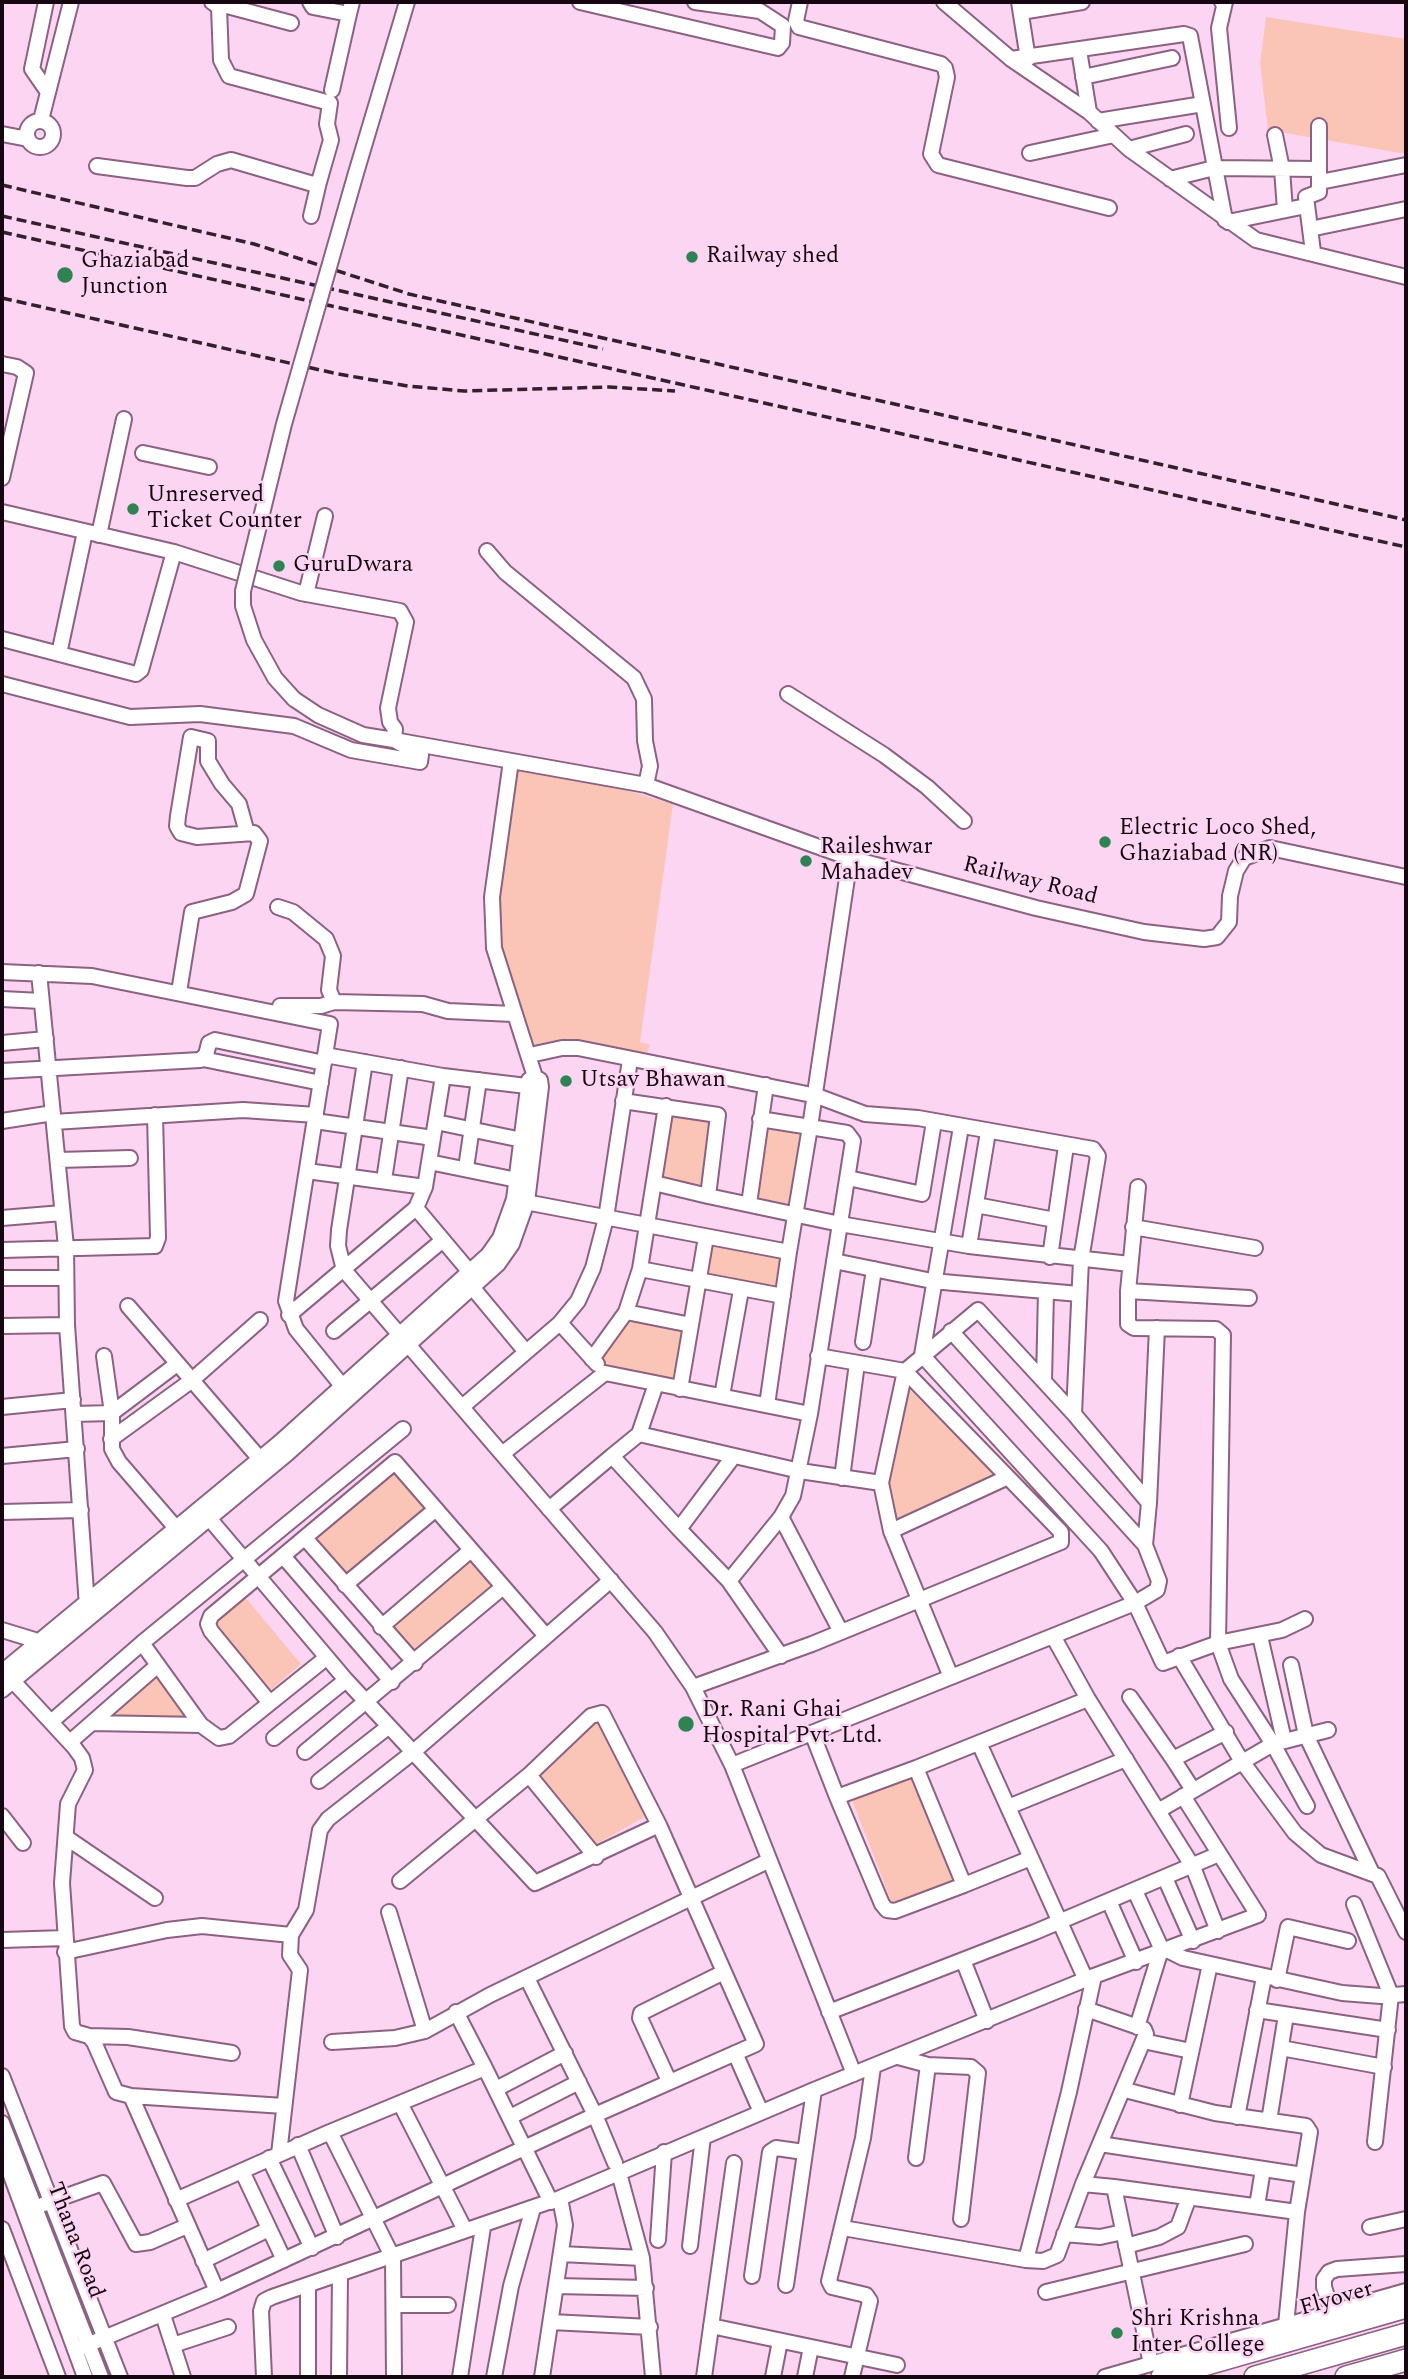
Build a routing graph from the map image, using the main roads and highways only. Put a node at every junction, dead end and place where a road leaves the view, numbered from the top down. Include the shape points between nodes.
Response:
1 (1406, 2308) edge
2 (1406, 2334) edge
3 (1406, 2360) edge
4 (1151, 2371) edge
5 (1255, 2377) edge
6 (1346, 2377) edge

1 - 4 highway, Flyover
2 - 5 highway
3 - 6 highway

